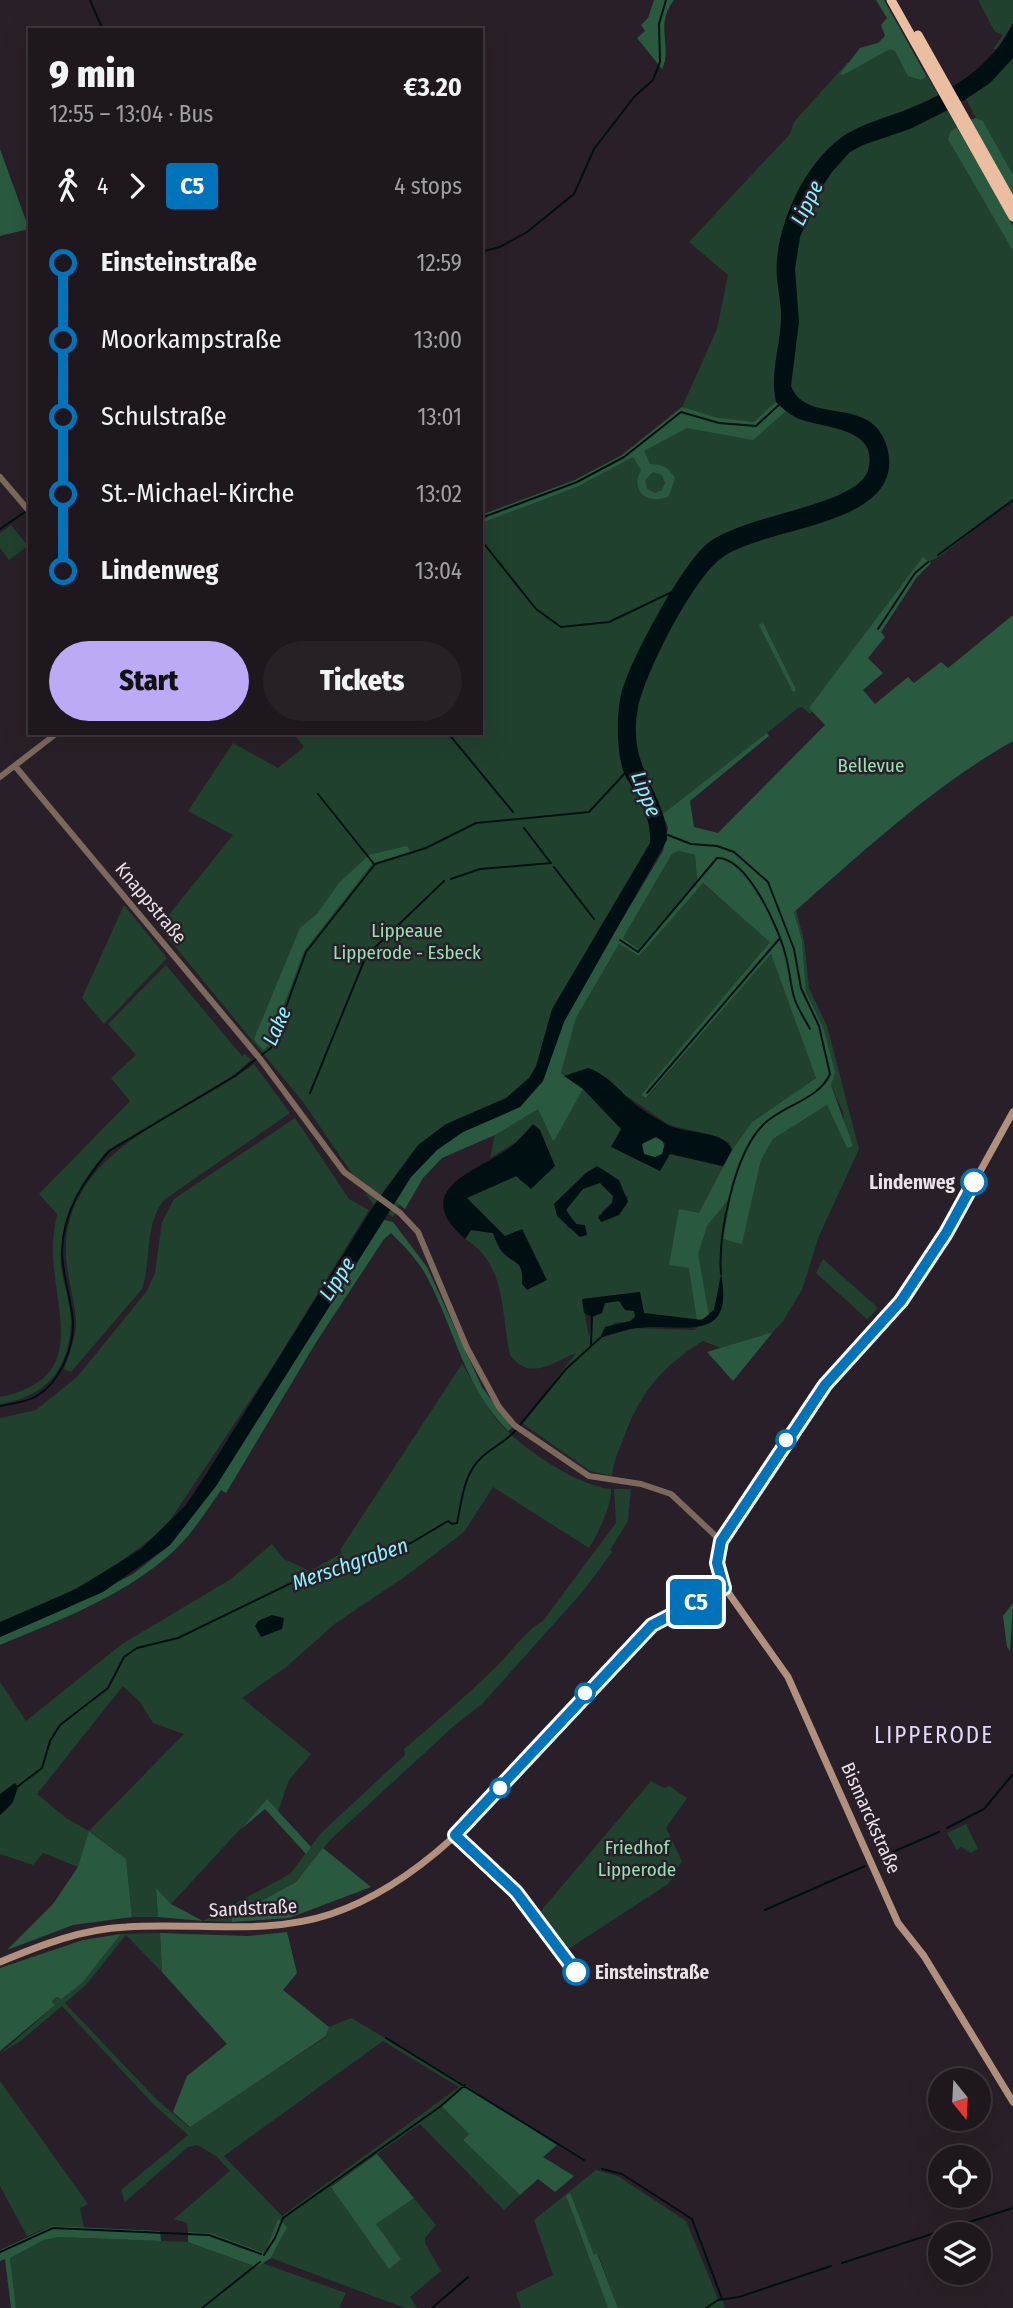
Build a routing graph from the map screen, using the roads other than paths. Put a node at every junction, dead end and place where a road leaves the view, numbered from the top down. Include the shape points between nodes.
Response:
1 (891, 0) edge
2 (898, 0) edge
3 (928, 59) junction
4 (972, 137) junction
5 (1013, 204) edge
6 (1013, 217) edge
7 (0, 477) edge
8 (28, 509) edge
9 (54, 735) edge
10 (15, 766) junction
11 (0, 777) edge
12 (1013, 1112) edge
13 (721, 1541) junction
14 (724, 1588) junction
15 (0, 1962) edge
16 (1013, 2102) edge

1 - 3 highway
2 - 3 highway
3 - 4 highway
4 - 5 highway
4 - 6 highway
7 - 8 street
9 - 10 street
10 - 11 street
10 - 13 street, Knappstraße via 261,1060 334,1160 373,1196 400,1213 423,1241 467,1348 514,1425 584,1473 671,1494
12 - 13 main road via 912,1285 825,1385
13 - 14 main road, Bismarckstraße via 717,1563
14 - 15 main road, Sandstraße via 652,1625 448,1842 387,1889 332,1914 290,1924 102,1929
14 - 16 main road, Bismarckstraße via 788,1677 898,1923 924,1956

